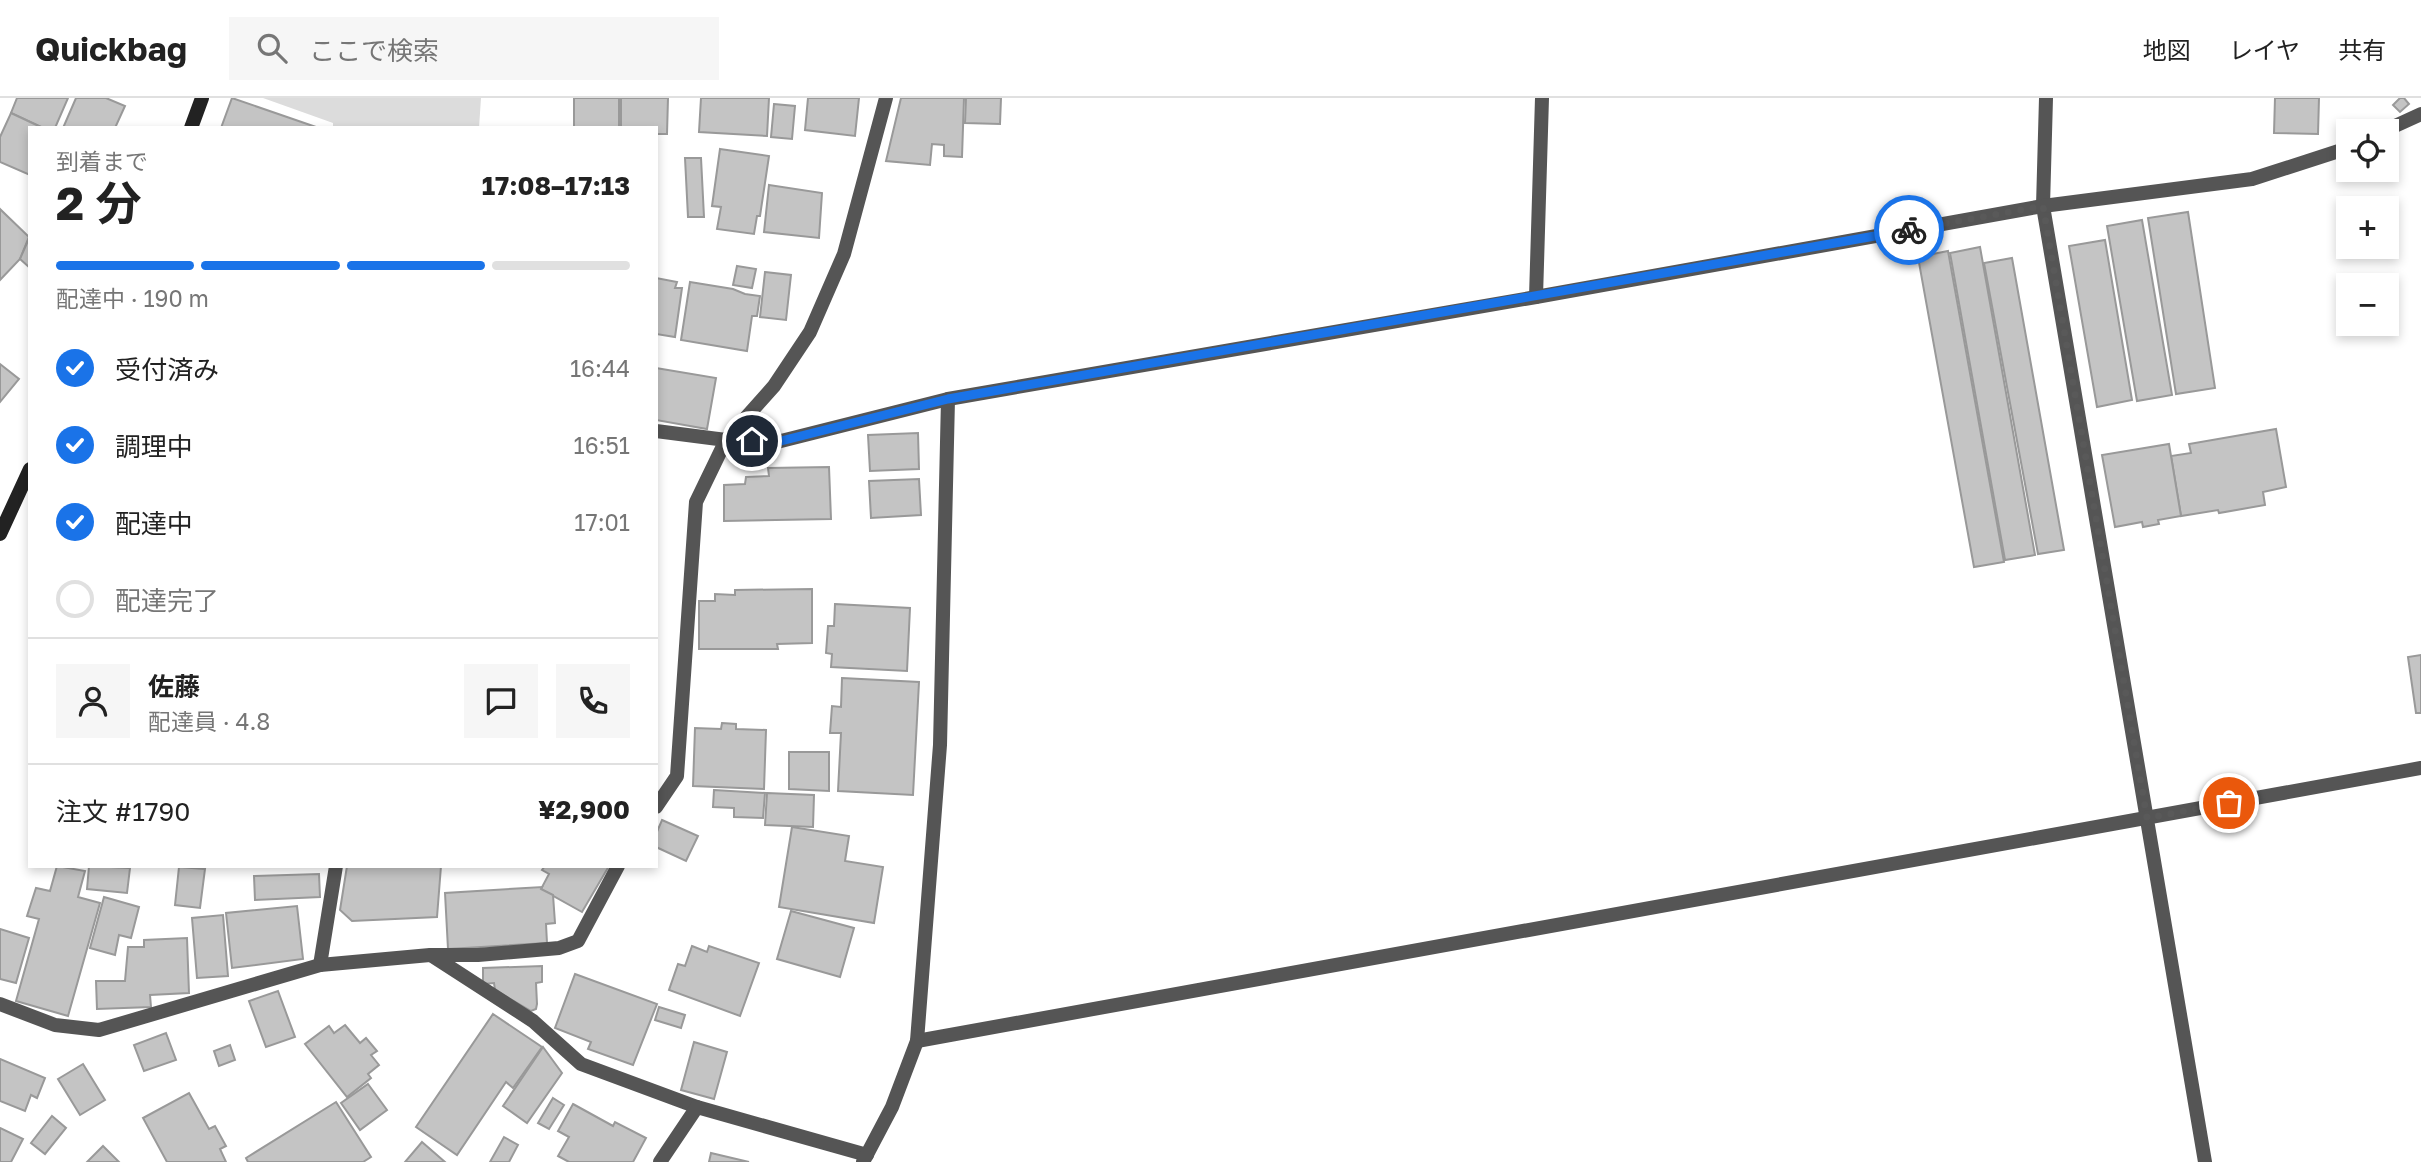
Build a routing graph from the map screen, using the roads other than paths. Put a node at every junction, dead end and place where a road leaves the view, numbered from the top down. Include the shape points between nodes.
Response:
1 (202, 98) edge
2 (886, 98) edge
3 (1542, 98) edge
4 (2046, 98) edge
5 (2421, 114) edge
6 (2399, 124) edge
7 (192, 126) edge
8 (2336, 152) edge
9 (2043, 206) junction
10 (1536, 297) junction
11 (948, 399) junction
12 (658, 430) edge
13 (726, 440) junction
14 (28, 473) edge
15 (1, 527) edge
16 (2421, 768) edge
17 (658, 804) edge
18 (2147, 818) junction
19 (336, 868) edge
20 (617, 868) edge
21 (430, 955) junction
22 (320, 965) junction
23 (0, 1004) edge
24 (918, 1041) junction
25 (697, 1107) junction
26 (865, 1159) edge
27 (660, 1162) edge
28 (2205, 1162) edge

1 - 7 main road
2 - 13 street via 844,254 810,332 774,386
3 - 10 street
4 - 9 street
5 - 6 street
8 - 9 street via 2252,179
9 - 10 street
9 - 18 street
10 - 11 street
11 - 13 street via 777,442
11 - 24 street via 940,745
12 - 13 street
13 - 17 street via 695,502 677,776
14 - 15 main road
16 - 18 street
18 - 24 street
18 - 28 street
19 - 22 street
20 - 21 street via 578,941 559,948
21 - 22 street
21 - 25 street via 533,1021 581,1065
22 - 23 street via 99,1030 55,1025
24 - 26 street
25 - 26 street
25 - 27 street

